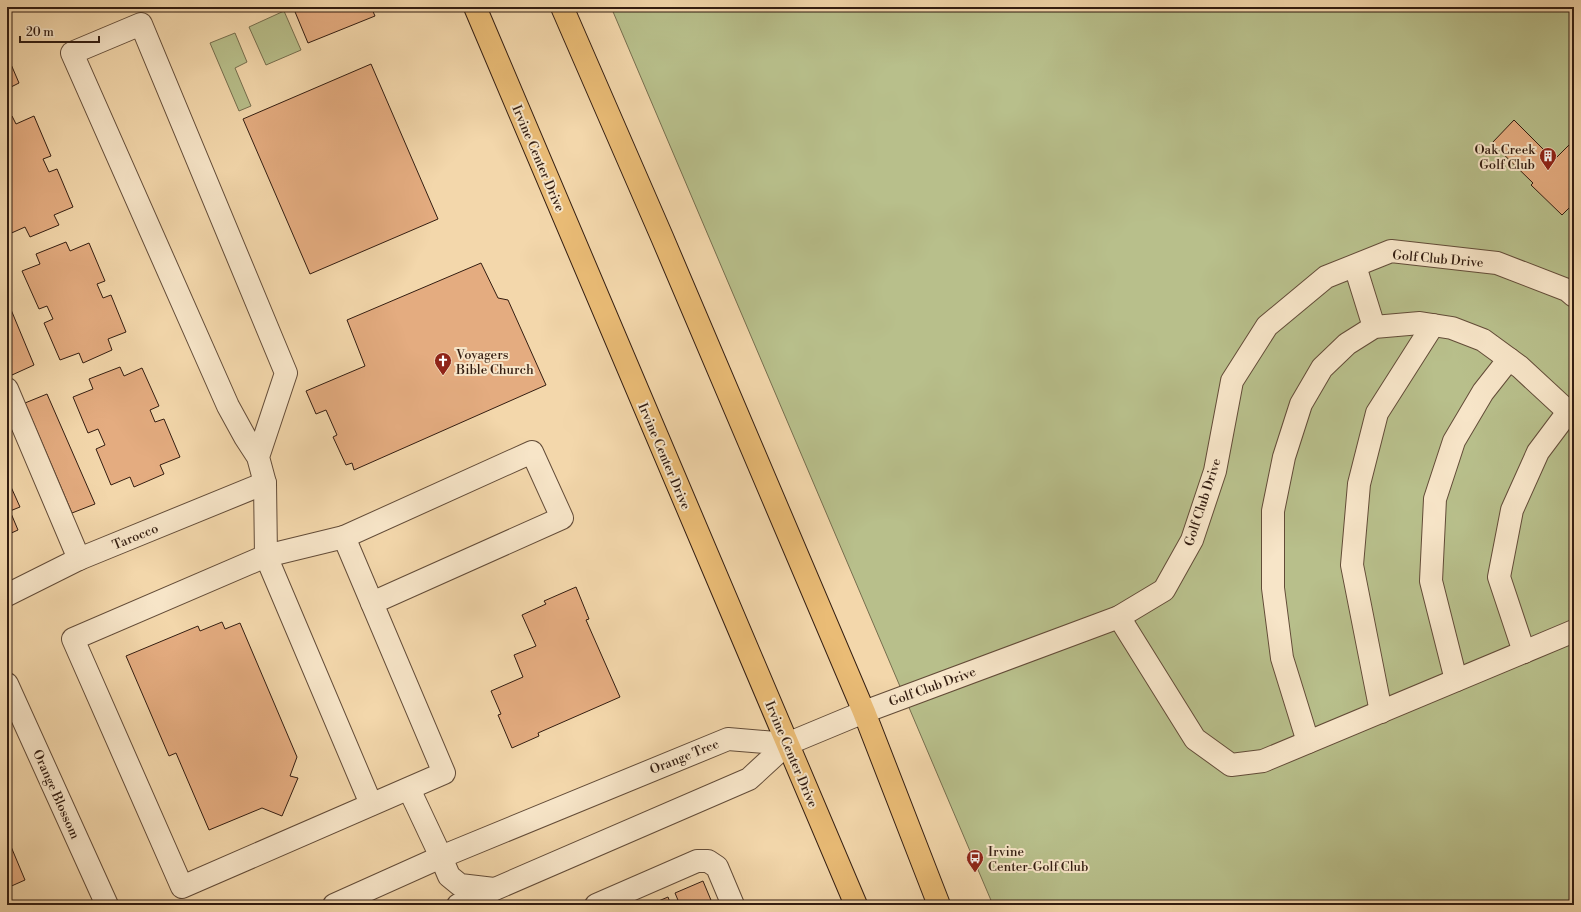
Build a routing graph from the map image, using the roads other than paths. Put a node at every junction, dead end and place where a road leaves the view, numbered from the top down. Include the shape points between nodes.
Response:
1 (475, 7) edge
2 (562, 7) edge
3 (1355, 266) junction
4 (1574, 296) edge
5 (1433, 325) junction
6 (1374, 327) junction
7 (1509, 359) junction
8 (7, 389) edge
9 (1571, 415) edge
10 (258, 457) junction
11 (265, 483) junction
12 (344, 537) junction
13 (266, 556) junction
14 (79, 559) junction
15 (7, 595) edge
16 (372, 603) junction
17 (1119, 617) junction
18 (1574, 631) edge
19 (1524, 652) junction
20 (1456, 680) junction
21 (7, 684) edge
22 (864, 712) junction
23 (1381, 712) junction
24 (1308, 742) junction
25 (787, 744) junction
26 (409, 789) junction
27 (371, 804) junction
28 (441, 856) junction
29 (495, 889) junction
30 (107, 905) edge
31 (334, 905) edge
32 (458, 905) edge
33 (596, 905) edge
34 (733, 905) edge
35 (856, 905) edge
36 (939, 905) edge

1 - 25 main road, Irvine Center Drive
2 - 22 main road
3 - 4 street, Golf Club Drive via 1391,251 1497,263 1567,290
3 - 6 street
3 - 17 street, Golf Club Drive via 1326,277 1267,326 1232,381 1215,472 1192,540 1164,590
5 - 6 street via 1420,323
5 - 7 street via 1452,328 1483,340
5 - 23 street via 1377,413 1359,484 1352,565
6 - 24 street via 1347,344 1322,368 1301,404 1284,457 1273,510 1273,588 1282,658
7 - 9 street
7 - 20 street via 1483,392 1454,441 1435,499 1431,581
8 - 14 street
9 - 19 street via 1538,452 1512,510 1499,577
10 - 10 street via 286,373 141,24 72,53 228,406
10 - 11 street
11 - 13 street
11 - 14 street, Tarocco
12 - 13 street
12 - 16 street
12 - 16 street via 532,452 562,518
13 - 27 street
13 - 27 street via 73,639 182,887
14 - 15 street, Tarocco
16 - 26 street via 444,773
17 - 22 street, Golf Club Drive
17 - 24 street via 1195,740 1231,765 1264,761
18 - 19 street
19 - 20 street
20 - 23 street
21 - 30 street, Orange Blossom
22 - 25 street, Golf Club Drive
22 - 36 main road
23 - 24 street
25 - 28 street, Orange Tree via 728,739
25 - 29 street via 749,779
25 - 35 main road, Irvine Center Drive
26 - 27 street
26 - 28 street
28 - 29 street via 449,876 460,885
28 - 31 street, Orange Tree
29 - 32 street
33 - 34 street via 697,861 708,861 717,867

